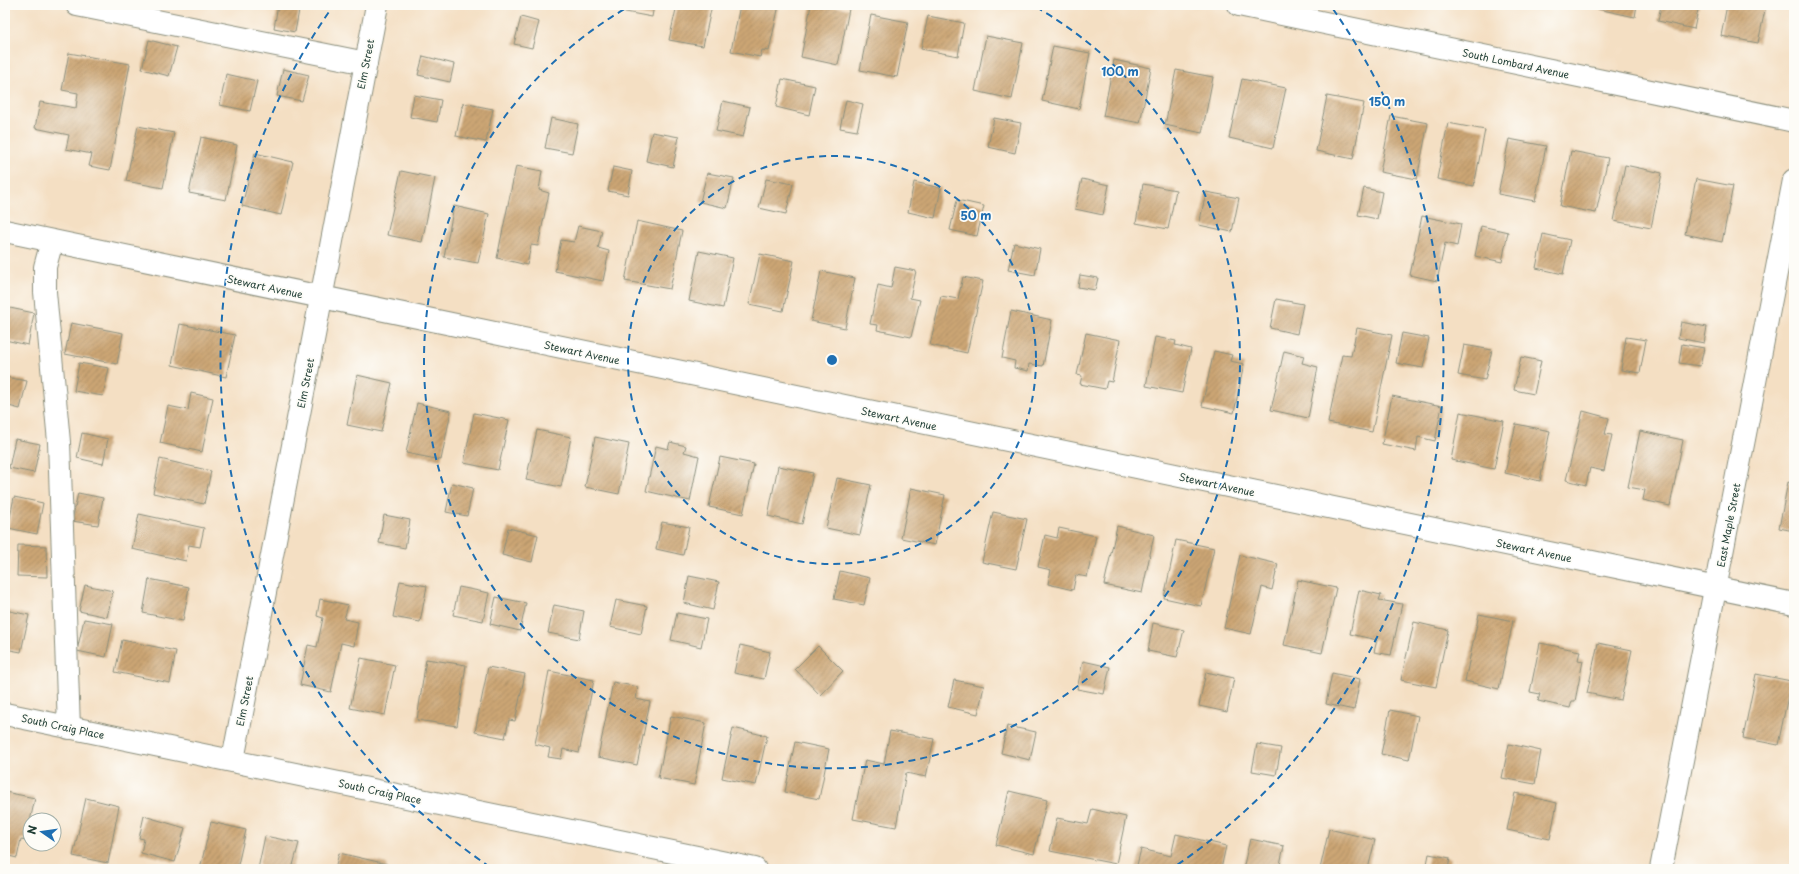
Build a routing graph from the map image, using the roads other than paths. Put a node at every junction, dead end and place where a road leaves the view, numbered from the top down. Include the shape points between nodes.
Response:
1 (77, 5) edge
2 (377, 5) edge
3 (1239, 5) edge
4 (366, 63) junction
5 (1794, 121) edge
6 (1794, 180) edge
7 (5, 231) edge
8 (52, 241) junction
9 (321, 298) junction
10 (1715, 588) junction
11 (1794, 604) edge
12 (5, 714) edge
13 (69, 728) junction
14 (233, 760) junction
15 (755, 869) edge
16 (1661, 869) edge

1 - 4 street
2 - 4 street, Elm Street
3 - 5 street, South Lombard Avenue
4 - 9 street, Elm Street
6 - 10 street, East Maple Street
7 - 8 street, Stewart Avenue
8 - 9 street, Stewart Avenue
8 - 13 street via 45,268 44,292 59,442
9 - 10 street, Stewart Avenue
9 - 14 street, Elm Street
10 - 11 street, Stewart Avenue
10 - 16 street, East Maple Street
12 - 13 street, South Craig Place
13 - 14 street, South Craig Place
14 - 15 street, South Craig Place

